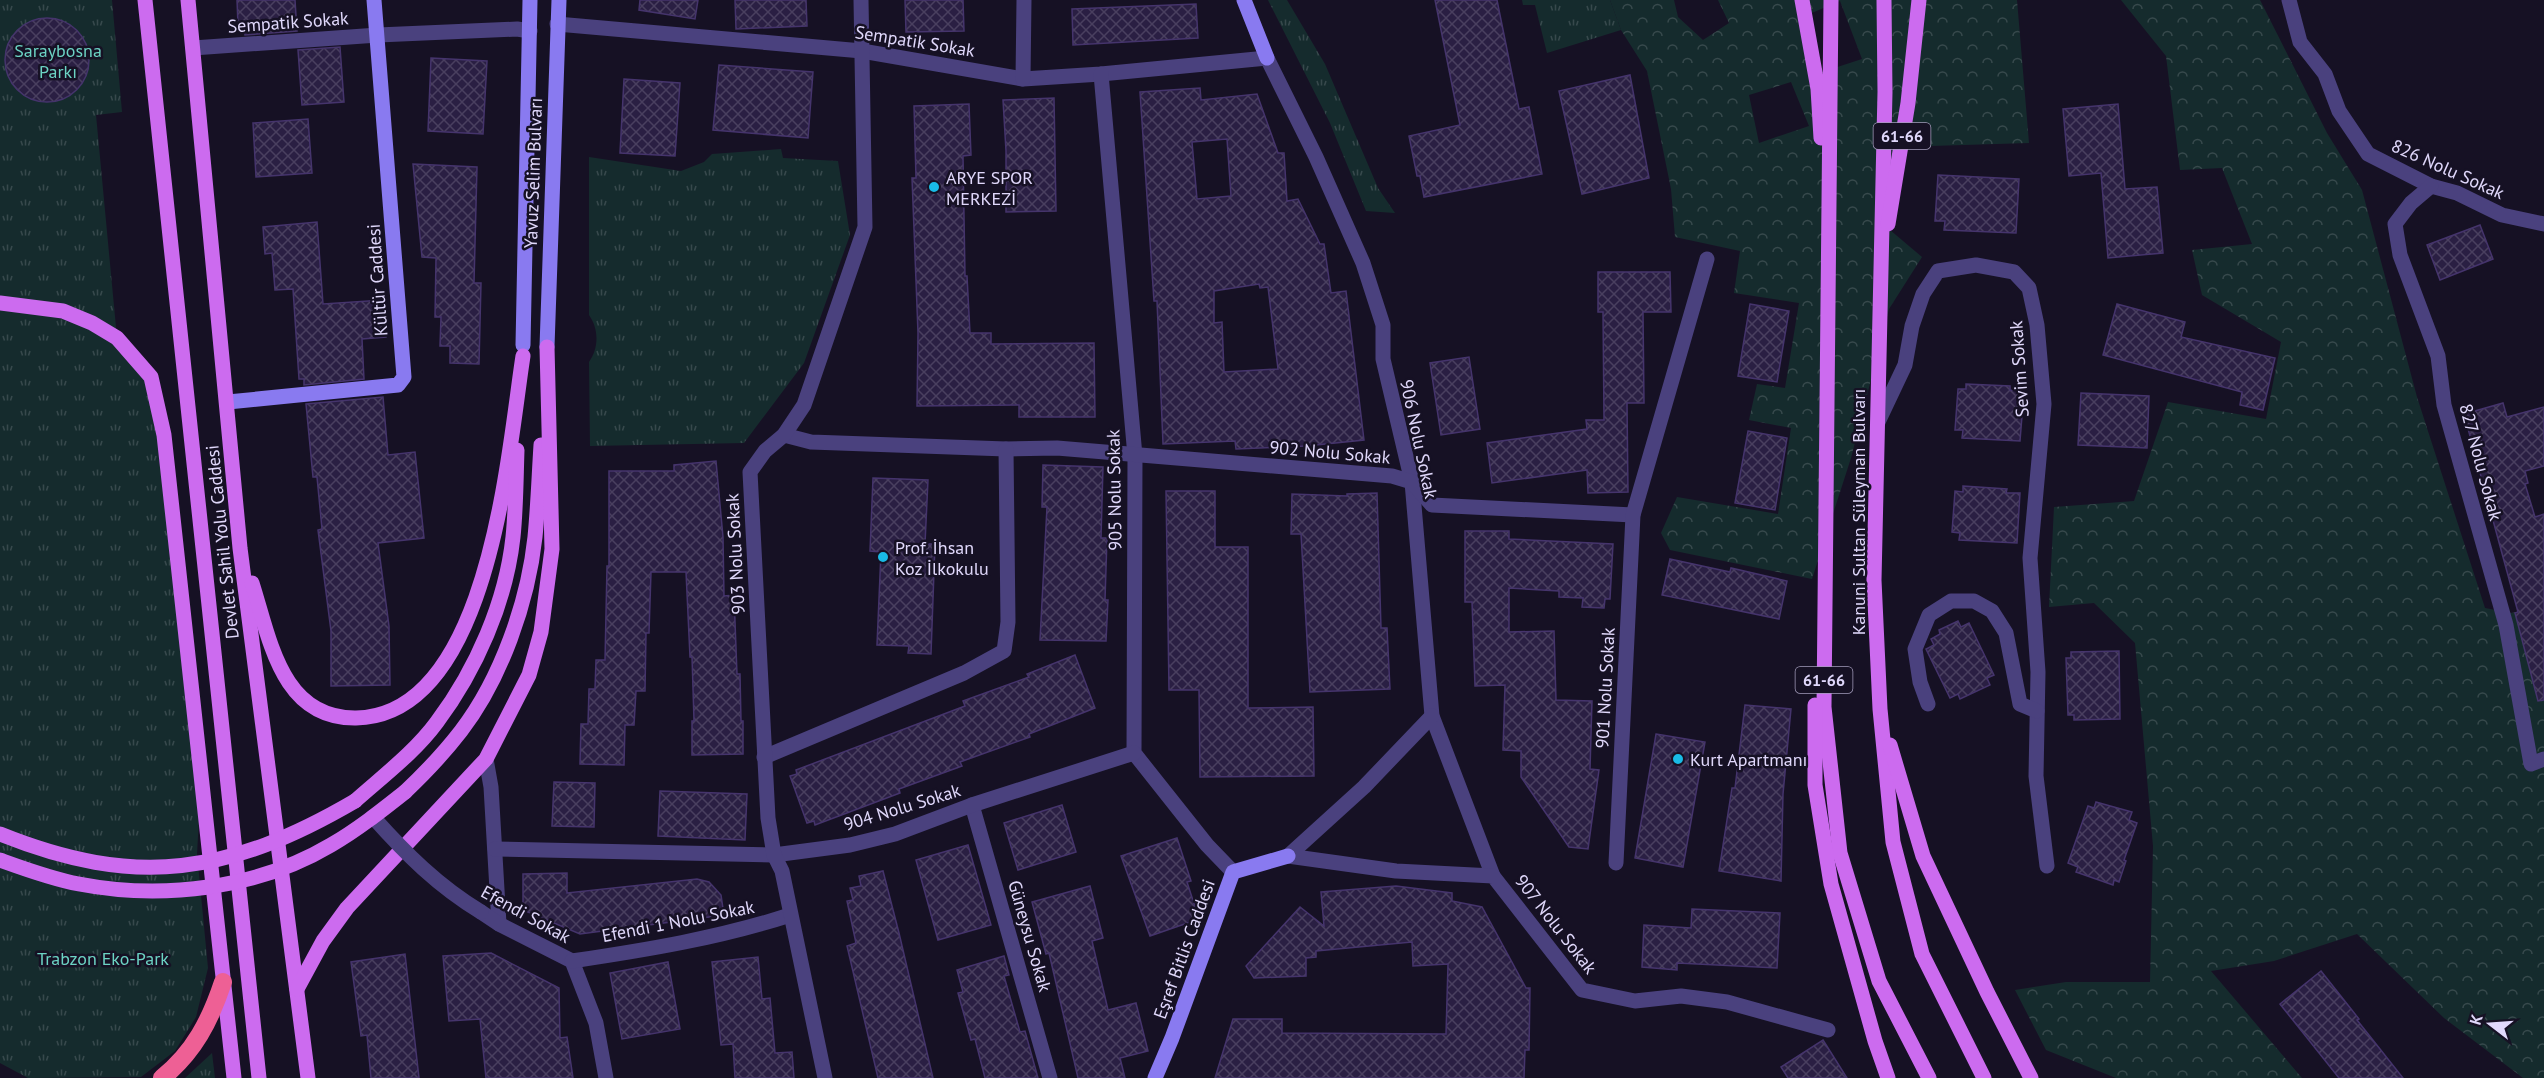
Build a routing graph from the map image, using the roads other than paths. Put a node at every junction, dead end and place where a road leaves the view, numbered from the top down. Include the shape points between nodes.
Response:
1 (145, 0) edge
2 (188, 0) edge
3 (374, 0) edge
4 (530, 0) edge
5 (559, 0) edge
6 (861, 0) edge
7 (1024, 0) edge
8 (1244, 0) edge
9 (1802, 0) edge
10 (1831, 0) edge
11 (1884, 0) edge
12 (1919, 0) edge
13 (2289, 0) edge
14 (557, 24) junction
15 (530, 31) junction
16 (378, 35) junction
17 (193, 48) junction
18 (862, 51) junction
19 (1267, 58) junction
20 (1101, 74) junction
21 (1023, 79) junction
22 (2431, 186) junction
23 (2544, 225) edge
24 (1707, 259) dead end
25 (1829, 264) junction
26 (1879, 272) junction
27 (0, 303) edge
28 (547, 346) junction
29 (523, 350) junction
30 (228, 402) junction
31 (1878, 422) junction
32 (783, 435) junction
33 (1006, 449) junction
34 (1135, 456) junction
35 (1412, 482) junction
36 (1633, 515) junction
37 (240, 548) junction
38 (1824, 576) junction
39 (1928, 704) dead end
40 (1880, 709) junction
41 (2037, 711) junction
42 (1432, 716) junction
43 (1134, 753) junction
44 (764, 757) junction
45 (486, 759) junction
46 (2538, 762) edge
47 (972, 805) junction
48 (373, 817) junction
49 (0, 834) edge
50 (495, 849) junction
51 (774, 855) junction
52 (1288, 856) junction
53 (0, 860) edge
54 (1616, 863) dead end
55 (2046, 866) dead end
56 (1233, 872) junction
57 (1493, 876) junction
58 (790, 915) junction
59 (499, 924) junction
60 (572, 961) junction
61 (223, 982) junction
62 (297, 989) junction
63 (1828, 1030) dead end
64 (162, 1078) edge
65 (234, 1078) edge
66 (259, 1078) edge
67 (308, 1078) edge
68 (606, 1078) edge
69 (825, 1078) edge
70 (1050, 1078) edge
71 (1155, 1078) edge
72 (1888, 1078) edge
73 (1929, 1078) edge
74 (1984, 1078) edge
75 (2031, 1078) edge

1 - 66 main road, Devlet Sahil Yolu Caddesi
2 - 17 main road, Devlet Sahil Yolu Caddesi
3 - 16 street, Kültür Caddesi
4 - 15 street, Yavuz Selim Bulvarı
5 - 14 street, Yavuz Selim Bulvarı
6 - 18 street, 903 Nolu Sokak
7 - 21 street
8 - 19 street
9 - 25 main road, 61-66 via 1818,89
10 - 25 main road, Kanuni Sultan Süleyman Bulvarı / 61-66
11 - 26 main road, Kanuni Sultan Süleyman Bulvarı / 61-66
12 - 26 main road, 61-66 via 1908,103
13 - 22 street, 826 Nolu Sokak via 2300,42 2325,74 2339,111 2368,154
14 - 18 street, Sempatik Sokak
14 - 28 street, Yavuz Selim Bulvarı
15 - 16 street, Sempatik Sokak
15 - 29 street, Yavuz Selim Bulvarı
16 - 17 street, Sempatik Sokak
16 - 30 street, Kültür Caddesi via 404,377 398,386
17 - 30 main road, Devlet Sahil Yolu Caddesi
18 - 21 street, Sempatik Sokak
18 - 32 street, 903 Nolu Sokak via 865,227 804,405
19 - 20 street, Sempatik Sokak
19 - 35 street, 906 Nolu Sokak via 1363,263 1383,325 1383,359
20 - 21 street, Sempatik Sokak
20 - 34 street, 905 Nolu Sokak
22 - 23 street, 826 Nolu Sokak via 2457,193 2502,215
22 - 46 street, 827 Nolu Sokak via 2395,224 2400,255 2438,356 2444,405 2506,625
24 - 36 street
25 - 38 main road, Kanuni Sultan Süleyman Bulvarı / 61-66
26 - 31 main road, Kanuni Sultan Süleyman Bulvarı / 61-66
27 - 61 main road via 63,311 92,323 117,338 151,377 164,435
28 - 45 main road via 552,549 541,632 528,675
28 - 48 main road, bridge via 535,537 518,617 484,695 462,730 432,766
29 - 37 main road via 496,528 477,599 439,668 402,705 382,715 345,718 302,700 284,677
29 - 49 main road, bridge via 513,538 502,588 485,637 461,685 436,723 405,756 355,801 299,832 258,849 176,867 86,862
30 - 37 main road, Devlet Sahil Yolu Caddesi
31 - 40 main road, Kanuni Sultan Süleyman Bulvarı / 61-66 via 1874,580
31 - 41 street, Sevim Sokak via 1905,365 1923,294 1938,271 1976,265 2014,272 2030,288 2044,404 2030,558
32 - 33 street, 902 Nolu Sokak via 810,442
32 - 44 street, 903 Nolu Sokak via 750,472
33 - 34 street, 902 Nolu Sokak via 1057,448
33 - 44 street via 1008,622 1004,651 964,674
34 - 35 street, 902 Nolu Sokak via 1392,476
34 - 43 street, 905 Nolu Sokak
35 - 36 street via 1432,505
35 - 42 street, 906 Nolu Sokak
36 - 54 street, 901 Nolu Sokak
37 - 62 main road, Devlet Sahil Yolu Caddesi
38 - 72 main road, 61-66 via 1815,682 1815,785 1831,884
38 - 73 main road, Kanuni Sultan Süleyman Bulvarı / 61-66 via 1824,707 1840,854 1879,981
39 - 41 street via 1915,649 1929,615 1951,601 1974,601 1992,611 2006,633 2020,704
40 - 74 main road, Kanuni Sultan Süleyman Bulvarı / 61-66 via 1893,842 1922,954
40 - 75 main road, 61-66 via 1923,856
41 - 55 street, Sevim Sokak via 2036,776
42 - 52 street, Eşref Bitlis Caddesi via 1364,787
42 - 57 street, 906 Nolu Sokak
43 - 47 street, 904 Nolu Sokak
43 - 56 street
44 - 51 street, 903 Nolu Sokak
45 - 50 street
45 - 62 main road via 347,908 323,941
47 - 51 street, 904 Nolu Sokak via 895,834 850,845
47 - 70 street, Güneysu Sokak
48 - 53 main road, bridge via 330,845 271,873 201,887 143,891 95,887
48 - 59 street, Efendi Sokak, bridge via 413,862 451,894
50 - 51 street, 904 Nolu Sokak
50 - 59 street
51 - 58 street, 903 Nolu Sokak via 782,872
52 - 56 street, Eşref Bitlis Caddesi
52 - 57 street, 907 Nolu Sokak via 1396,871
56 - 71 street, Eşref Bitlis Caddesi
57 - 63 street, 907 Nolu Sokak via 1582,990 1635,1000 1681,996 1727,1002
58 - 60 street, Efendi 1 Nolu Sokak via 748,929 666,947
58 - 69 street, 903 Nolu Sokak
59 - 60 street, Efendi Sokak
60 - 68 street, Efendi Sokak via 596,1023
61 - 64 highway via 194,1047
61 - 65 main road
62 - 67 main road, Devlet Sahil Yolu Caddesi

